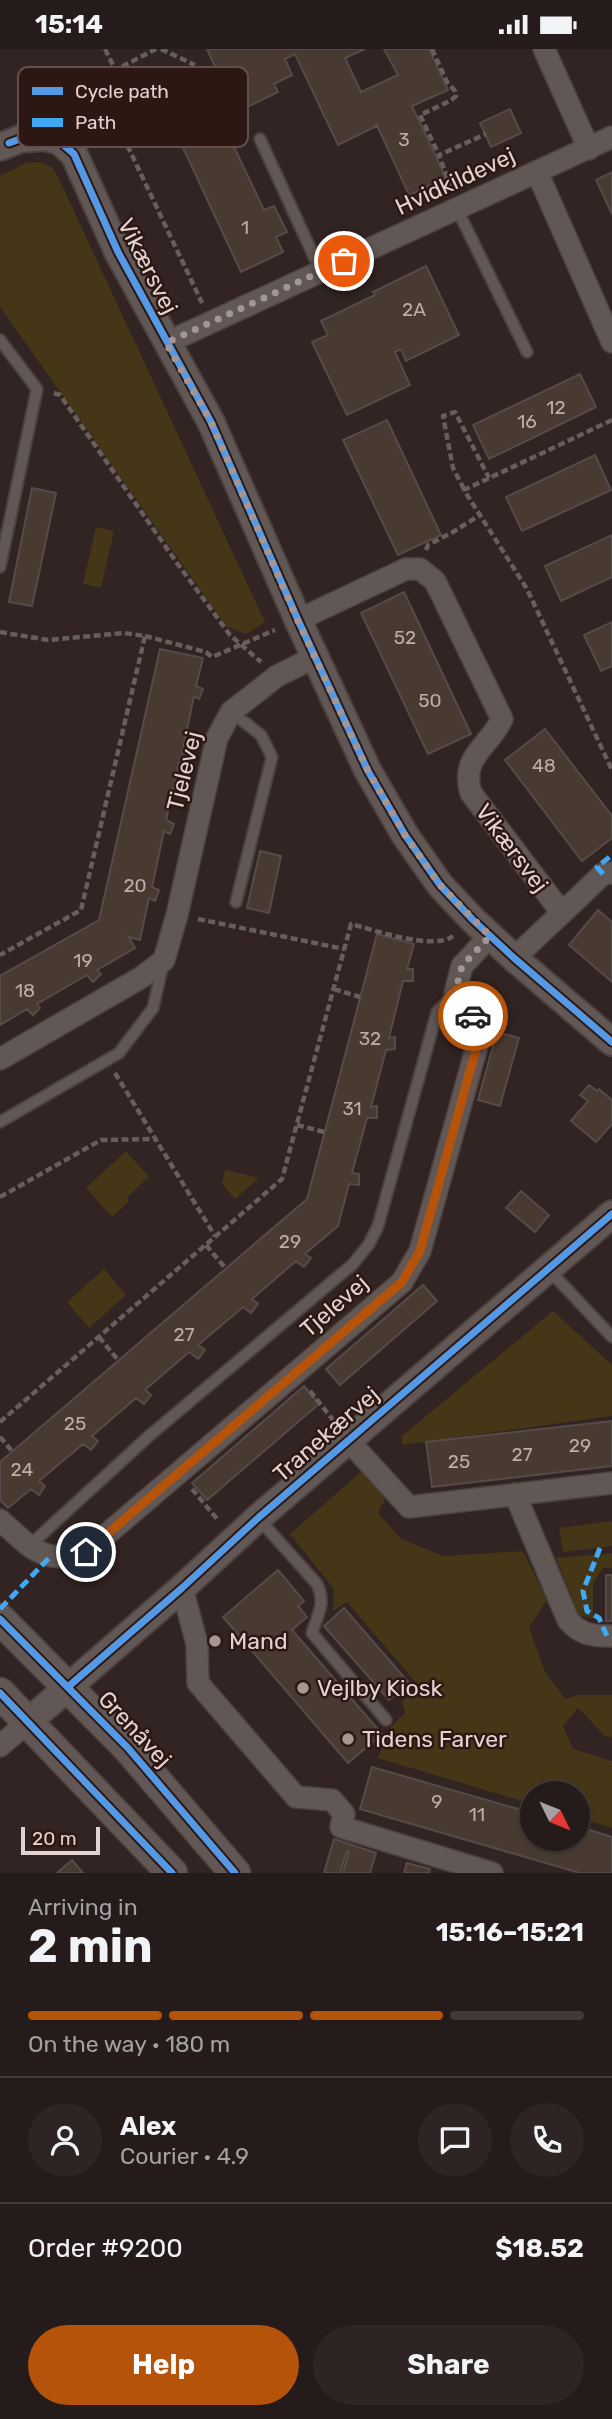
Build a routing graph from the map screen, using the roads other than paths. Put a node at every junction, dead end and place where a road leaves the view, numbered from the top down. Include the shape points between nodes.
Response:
1 (544, 49) edge
2 (612, 137) edge
3 (260, 139) dead end
4 (66, 147) edge
5 (589, 149) junction
6 (537, 172) junction
7 (457, 209) junction
8 (321, 272) junction
9 (0, 340) edge
10 (612, 342) edge
11 (166, 343) junction
12 (527, 352) dead end
13 (0, 567) edge
14 (298, 621) junction
15 (315, 657) junction
16 (231, 712) junction
17 (612, 873) edge
18 (236, 902) dead end
19 (562, 913) junction
20 (482, 928) junction
21 (514, 958) junction
22 (164, 960) junction
23 (455, 993) junction
24 (612, 1042) edge
25 (0, 1059) edge
26 (0, 1122) edge
27 (612, 1214) edge
28 (547, 1268) junction
29 (612, 1336) edge
30 (348, 1440) junction
31 (612, 1483) edge
32 (515, 1494) junction
33 (258, 1518) junction
34 (0, 1520) edge
35 (29, 1546) junction
36 (182, 1588) junction
37 (0, 1619) edge
38 (612, 1636) edge
39 (69, 1686) junction
40 (0, 1693) edge
41 (386, 1720) dead end
42 (28, 1722) junction
43 (0, 1746) edge
44 (462, 1869) edge
45 (172, 1873) edge
46 (235, 1873) edge
47 (492, 1873) edge

1 - 5 street
2 - 5 street, Hvidkildevej
3 - 8 lane
4 - 11 street, Vikærsvej via 74,154
5 - 6 street, Hvidkildevej
6 - 7 street, Hvidkildevej
6 - 10 street, Hvidkildevej
7 - 8 street, Hvidkildevej
7 - 12 lane
8 - 11 street, Hvidkildevej
9 - 13 lane via 37,389
11 - 14 street, Vikærsvej via 211,422
14 - 15 street, Vikærsvej
14 - 19 street, Vikærsvej via 406,569 419,569 435,580 502,719 471,759 471,793
15 - 16 street, Tjelevej via 277,676
15 - 20 street, Vikærsvej via 368,771 405,835 440,885
16 - 18 lane via 261,735 272,757
16 - 22 street, Tjelevej via 217,738
17 - 19 street, Vikærsvej via 603,874
19 - 21 street, Vikærsvej
20 - 21 street, Vikærsvej
20 - 23 street via 462,966
21 - 24 street, Vikærsvej
22 - 25 street
22 - 26 lane via 153,1008 118,1053
23 - 35 lane via 437,1011 378,1226 369,1244 353,1264
23 - 35 street, Tjelevej via 482,1028 420,1251 402,1282 86,1552 69,1558 50,1557
27 - 28 street, Tranekærvej
28 - 29 lane
28 - 30 street, Tranekærvej
30 - 32 street via 409,1507
30 - 33 street, Tranekærvej
31 - 32 street
32 - 38 street via 568,1620 578,1632
33 - 36 street, Tranekærvej
33 - 41 lane via 317,1584 321,1608 312,1633
34 - 35 street, Tjelevej
36 - 39 street, Tranekærvej
36 - 44 street via 197,1644 198,1683 296,1797 332,1800 344,1814 341,1827
37 - 39 main road, Grenåvej
39 - 42 street, Tranekærvej
39 - 46 main road, Grenåvej
40 - 42 main road
42 - 43 street, Tranekærvej
42 - 45 main road
44 - 47 street

